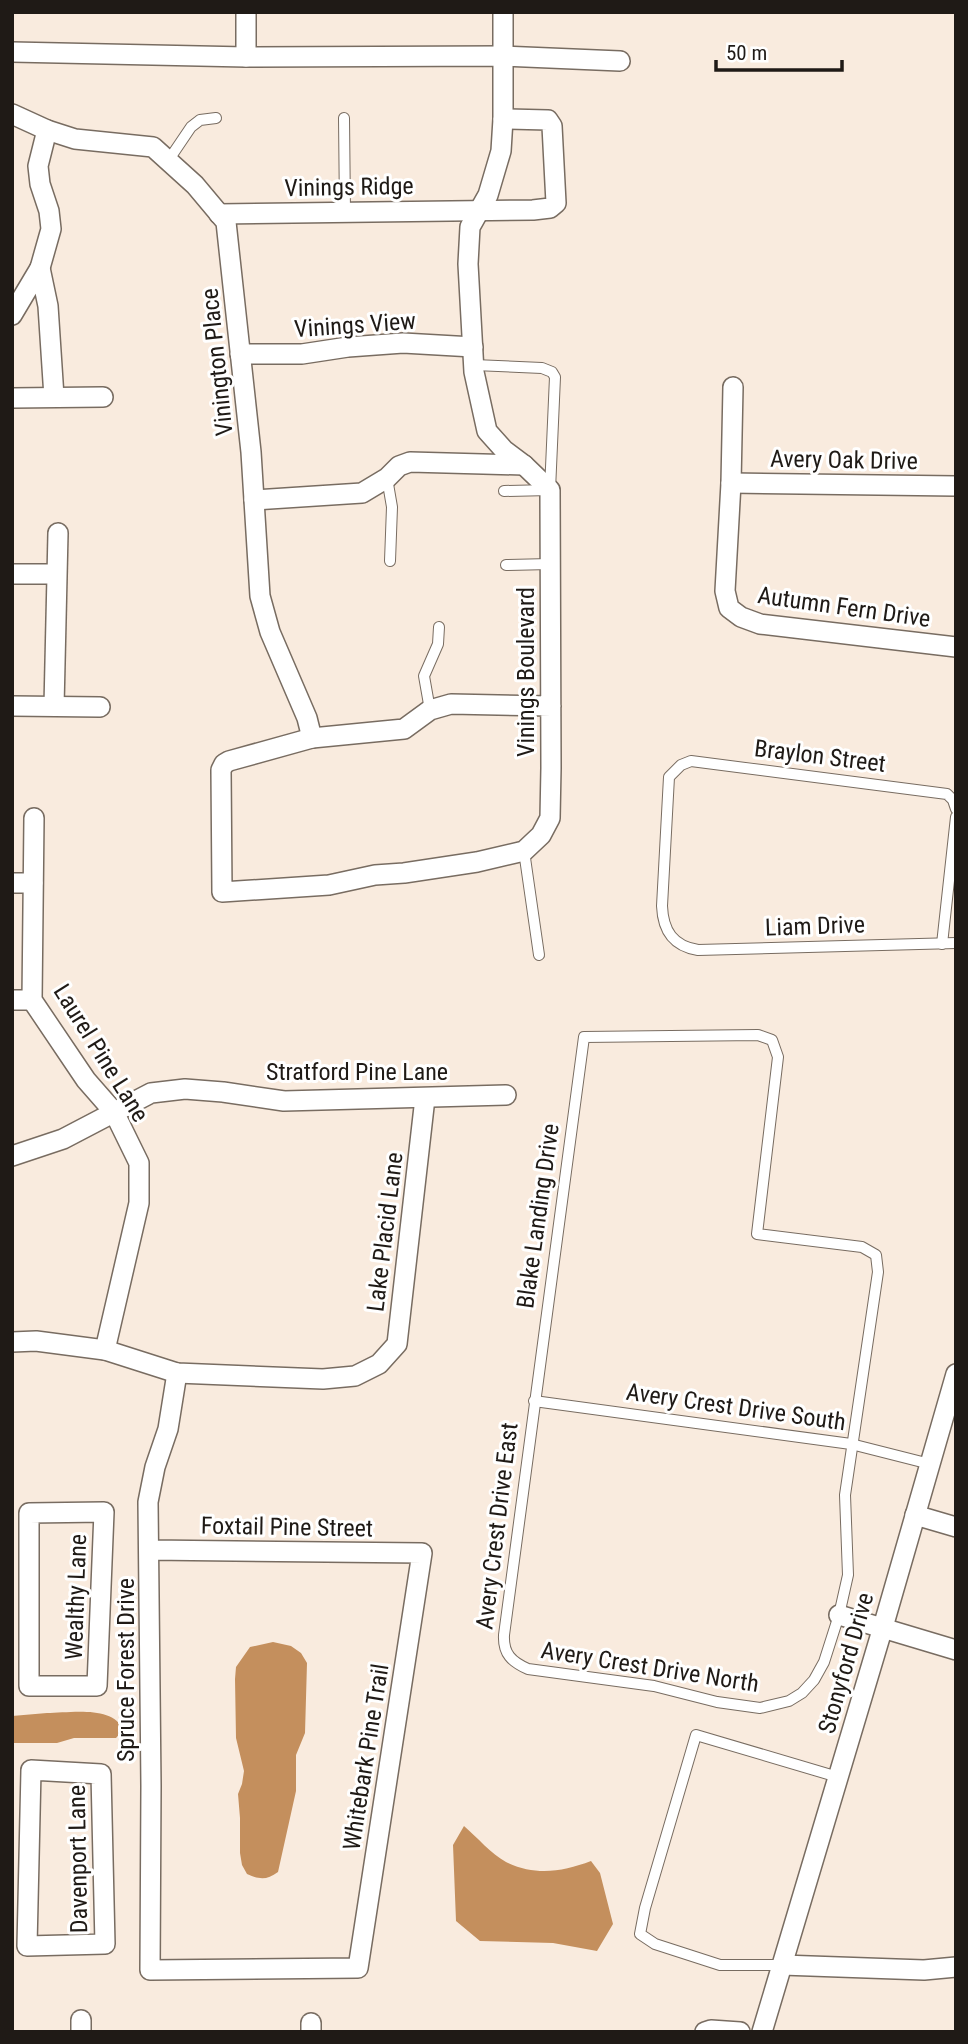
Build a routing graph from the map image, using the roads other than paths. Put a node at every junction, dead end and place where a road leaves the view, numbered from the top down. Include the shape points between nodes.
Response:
1 (246, 12) edge
2 (503, 12) edge
3 (12, 52) edge
4 (503, 56) junction
5 (246, 57) junction
6 (620, 61) dead end
7 (12, 114) edge
8 (216, 118) dead end
9 (344, 118) dead end
10 (503, 119) junction
11 (47, 130) junction
12 (168, 161) junction
13 (480, 210) junction
14 (345, 212) junction
15 (219, 214) junction
16 (40, 268) junction
17 (12, 315) edge
18 (240, 354) junction
19 (473, 356) junction
20 (733, 387) dead end
21 (54, 397) junction
22 (103, 397) dead end
23 (12, 398) edge
24 (524, 464) junction
25 (387, 478) junction
26 (731, 483) junction
27 (956, 486) edge
28 (550, 490) junction
29 (504, 491) dead end
30 (254, 500) junction
31 (58, 533) dead end
32 (390, 561) dead end
33 (550, 564) junction
34 (506, 565) dead end
35 (12, 574) edge
36 (56, 574) junction
37 (439, 627) dead end
38 (956, 647) edge
39 (12, 706) edge
40 (54, 706) junction
41 (551, 706) junction
42 (100, 707) dead end
43 (430, 710) junction
44 (312, 738) junction
45 (956, 809) edge
46 (956, 817) edge
47 (34, 818) dead end
48 (524, 851) junction
49 (12, 883) edge
50 (33, 883) junction
51 (956, 943) edge
52 (677, 944) joint
53 (942, 944) junction
54 (539, 955) dead end
55 (12, 1000) edge
56 (32, 1000) junction
57 (506, 1095) dead end
58 (425, 1098) junction
59 (114, 1112) junction
60 (12, 1156) edge
61 (12, 1342) edge
62 (105, 1350) junction
63 (177, 1373) junction
64 (956, 1374) edge
65 (534, 1401) junction
66 (851, 1444) junction
67 (930, 1464) junction
68 (21, 1513) edge
69 (915, 1515) junction
70 (956, 1527) edge
71 (150, 1550) junction
72 (422, 1553) joint
73 (839, 1615) junction
74 (883, 1627) junction
75 (956, 1650) edge
76 (507, 1656) joint
77 (838, 1777) junction
78 (20, 1946) edge
79 (782, 1965) junction
80 (358, 1968) joint
81 (956, 1968) edge
82 (705, 2032) edge
83 (740, 2032) edge
84 (762, 2032) edge

1 - 5 street
2 - 4 street
3 - 5 street
4 - 5 street
4 - 6 street
4 - 10 street
7 - 11 street, Vinington Place
8 - 12 lane via 195,123
9 - 14 lane
10 - 13 street via 501,152
10 - 13 street via 548,120 552,126 556,203 533,210
11 - 12 street, Vinington Place via 75,139 153,148
11 - 16 street via 38,166 51,229
12 - 15 street, Vinington Place
13 - 14 street, Vinings Ridge
13 - 19 street via 470,227 468,264
14 - 15 street, Vinings Ridge
15 - 18 street, Vinington Place via 226,222
16 - 17 street
16 - 21 street via 48,306
18 - 19 street, Vinings View via 302,354 403,344
18 - 30 street, Vinington Place
19 - 24 street via 487,431
19 - 28 lane via 542,368 555,377
20 - 26 street
21 - 22 street
21 - 23 street
24 - 25 street via 410,462
24 - 28 street
25 - 30 street via 362,493
25 - 32 lane via 392,507
26 - 27 street, Avery Oak Drive
26 - 38 street, Autumn Fern Drive via 725,591 729,608 741,617 760,625
28 - 29 lane
28 - 33 street, Vinings Boulevard
30 - 44 street, Vinington Place via 260,596
31 - 36 street
33 - 34 lane
33 - 41 street, Vinings Boulevard
35 - 36 street
36 - 40 street
37 - 43 lane via 438,644 424,676
39 - 40 street
40 - 42 street
41 - 43 street via 451,704
41 - 48 street, Vinings Boulevard via 550,818
43 - 44 street via 404,729
44 - 48 street via 223,764 222,892 329,885
45 - 52 lane, Braylon Street via 947,794 691,761 681,765 669,777 662,906 663,919
46 - 53 lane
47 - 50 street, Laurel Pine Lane
48 - 54 lane
49 - 50 street
50 - 56 street, Laurel Pine Lane
51 - 53 lane, Liam Drive
52 - 53 lane, Liam Drive via 698,950
55 - 56 street
56 - 59 street, Laurel Pine Lane via 86,1080
57 - 58 street, Stratford Pine Lane
58 - 59 street, Stratford Pine Lane via 284,1101 186,1089 151,1093
58 - 63 street, Lake Placid Lane via 397,1344 379,1364 355,1376 323,1379
59 - 60 street, Stratford Pine Lane via 63,1139
59 - 62 street, Laurel Pine Lane via 139,1163 139,1203
61 - 62 street via 36,1340
62 - 63 street
63 - 71 street, Spruce Forest Drive via 168,1429 148,1502
64 - 67 street, Stonyford Drive
65 - 66 lane, Avery Crest Drive South
65 - 66 lane, Blake Landing Drive via 584,1037 758,1035 772,1040 778,1057 757,1234 862,1247 876,1255 878,1272
65 - 76 lane, Avery Crest Drive East via 504,1635
66 - 67 lane, Avery Crest Drive South
66 - 73 lane via 845,1495 848,1575
67 - 69 street, Stonyford Drive
68 - 68 street, Wealthy Lane via 104,1512 97,1686 29,1685
69 - 70 street
69 - 74 street, Stonyford Drive
71 - 72 street, Foxtail Pine Street
71 - 80 street, Spruce Forest Drive via 150,1970
72 - 80 street, Whitebark Pine Trail
73 - 74 street
73 - 76 lane, Avery Crest Drive North via 814,1680 789,1701 760,1708 654,1686 528,1670
74 - 75 street
74 - 77 street, Stonyford Drive
77 - 79 street, Stonyford Drive
77 - 79 lane via 696,1735 692,1748 640,1934 655,1944 720,1965
78 - 78 street, Davenport Lane via 31,1770 101,1774 105,1944
79 - 81 street
79 - 84 street, Stonyford Drive
82 - 83 street

